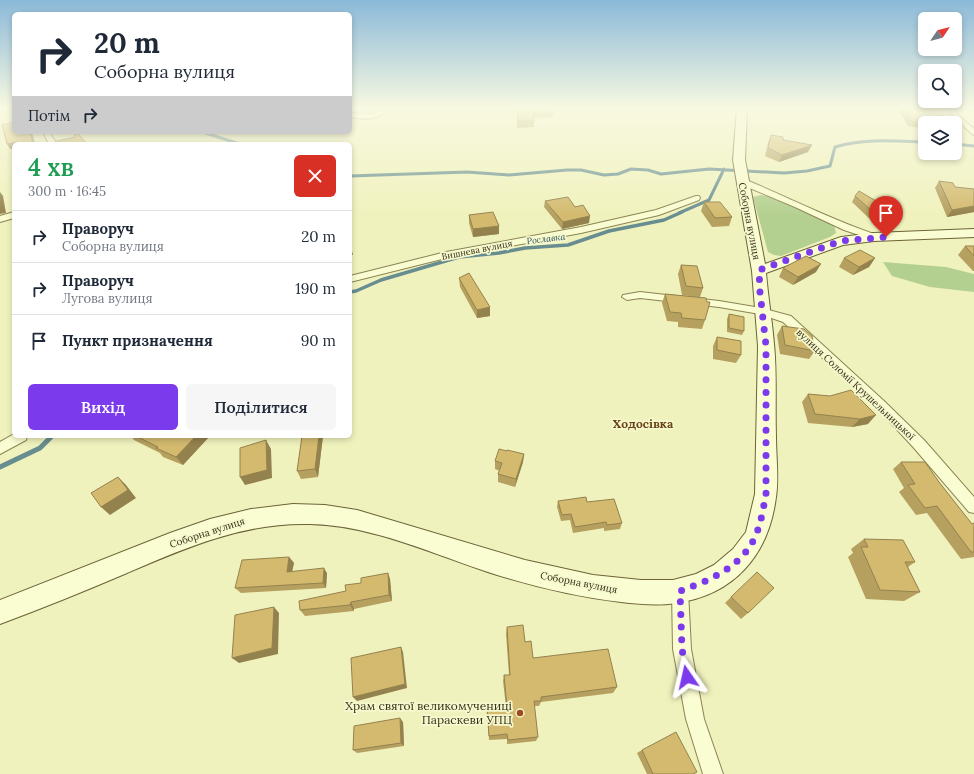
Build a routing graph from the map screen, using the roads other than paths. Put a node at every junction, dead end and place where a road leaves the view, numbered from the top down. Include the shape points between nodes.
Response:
1 (741, 144) edge
2 (741, 173) junction
3 (696, 198) dead end
4 (12, 216) edge
5 (0, 219) edge
6 (974, 233) edge
7 (874, 237) junction
8 (759, 270) junction
9 (352, 278) edge
10 (627, 297) dead end
11 (762, 311) junction
12 (18, 438) edge
13 (0, 449) edge
14 (974, 507) edge
15 (680, 591) junction
16 (0, 612) edge
17 (713, 774) edge

1 - 2 street, Соборна вулиця
2 - 7 street via 798,205 847,228
2 - 8 street, Соборна вулиця
3 - 9 street, Вишнева вулиця via 659,212 581,230 446,255
4 - 5 street
6 - 7 street
7 - 8 street via 841,241
8 - 11 street, Соборна вулиця
10 - 11 street, вулиця Соломії Крушельницької via 648,296
11 - 14 street, вулиця Соломії Крушельницької via 787,319 880,404
11 - 15 street, Соборна вулиця via 766,346 766,494 762,517 754,539 737,562 722,573
12 - 13 street
15 - 16 street, Соборна вулиця via 609,590 512,567 357,520 316,514 294,514 245,519 216,527
15 - 17 street via 682,649 695,719

